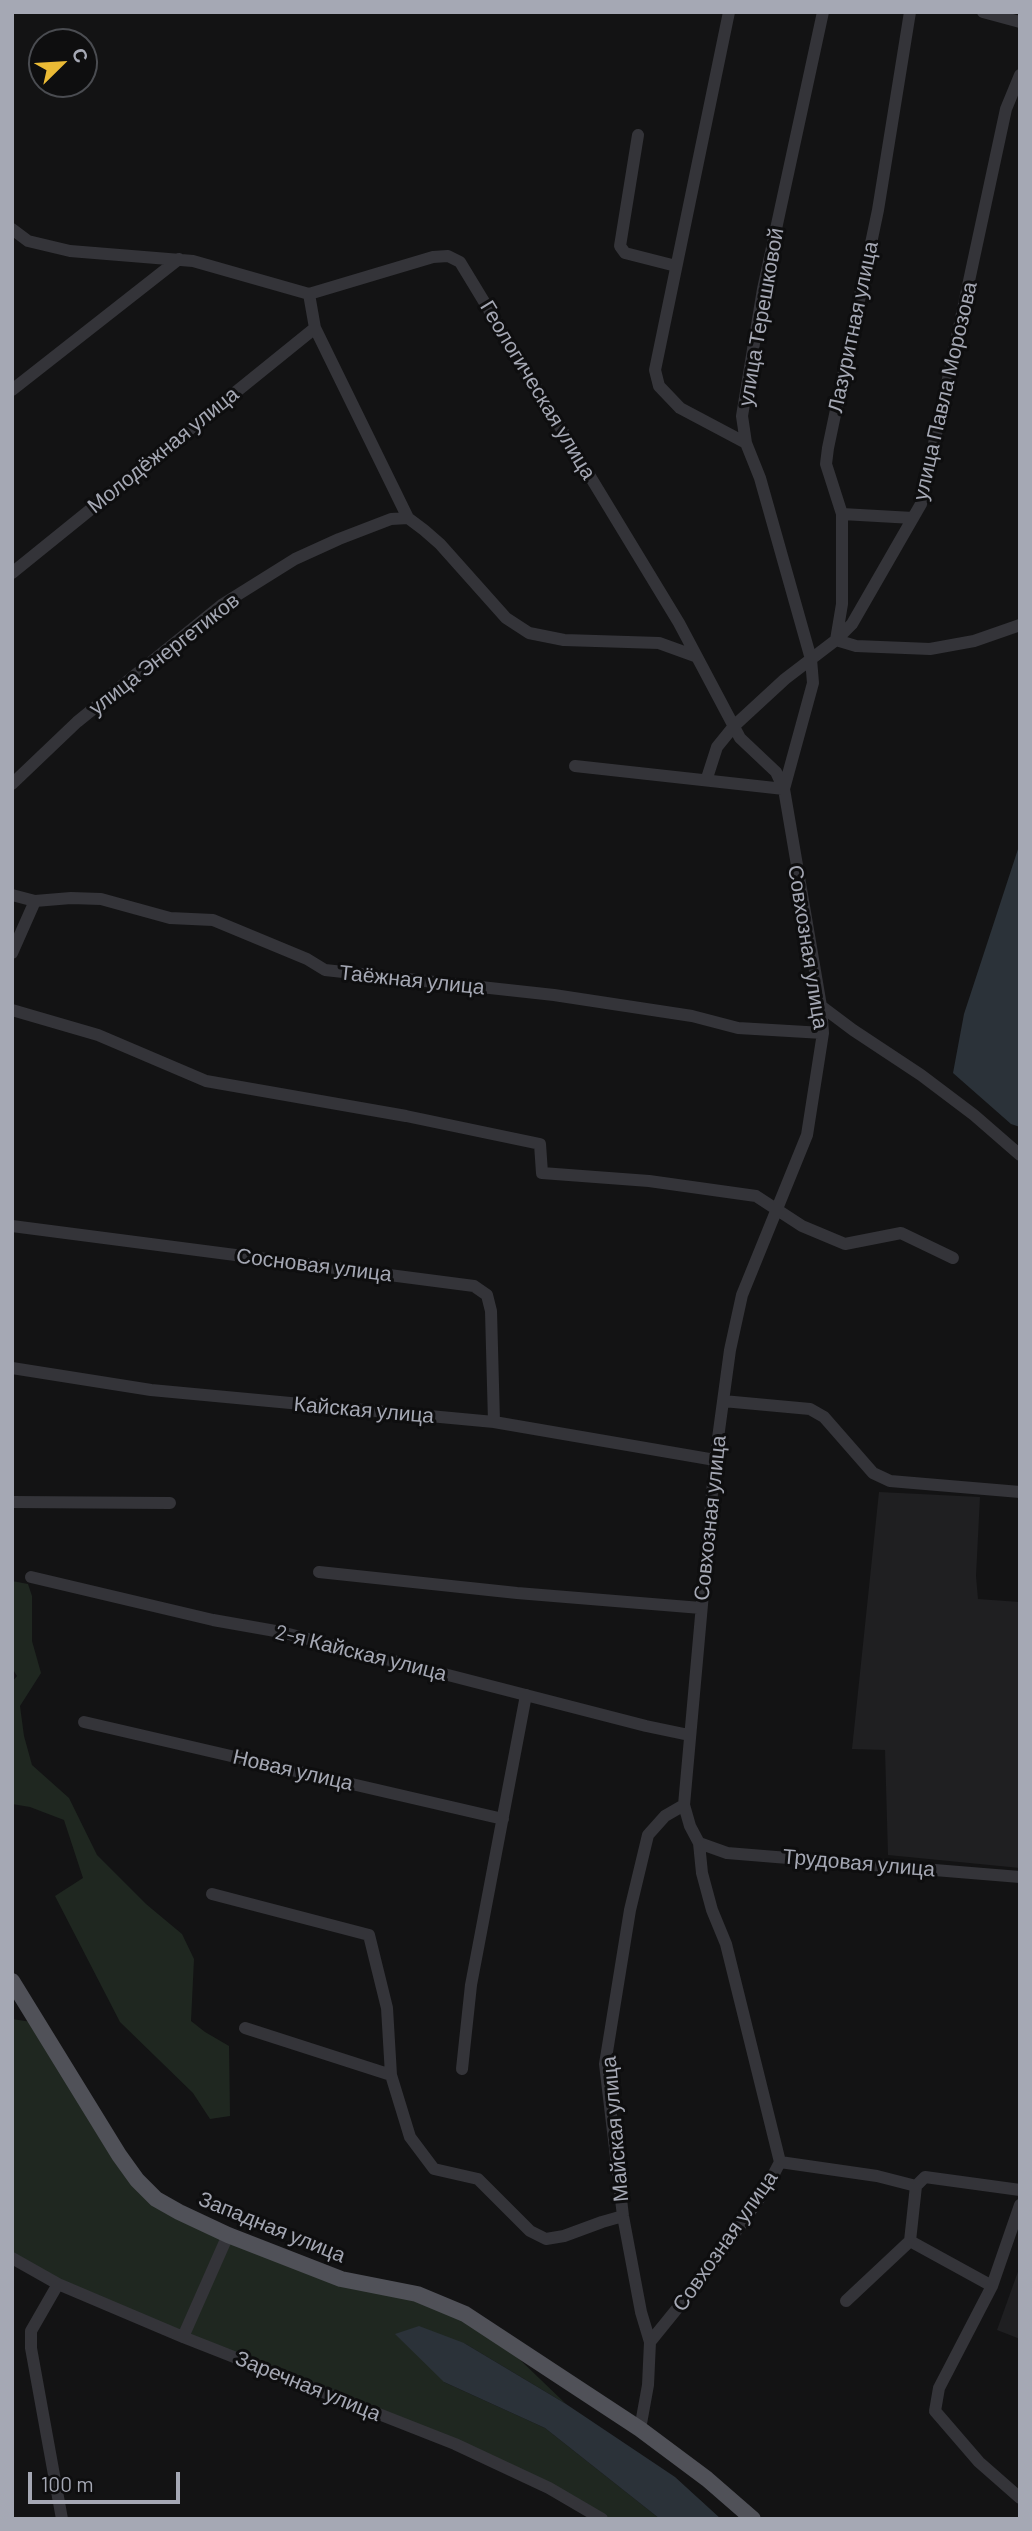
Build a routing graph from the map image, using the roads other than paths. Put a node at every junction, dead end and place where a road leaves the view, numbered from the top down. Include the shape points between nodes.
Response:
1 (729, 12) edge
2 (823, 12) edge
3 (910, 12) edge
4 (983, 12) edge
5 (1020, 22) edge
6 (1020, 75) edge
7 (638, 135) dead end
8 (12, 229) edge
9 (179, 259) junction
10 (676, 266) junction
11 (309, 294) junction
12 (315, 328) junction
13 (12, 390) edge
14 (746, 443) junction
15 (842, 514) junction
16 (408, 518) junction
17 (913, 518) junction
18 (12, 573) edge
19 (1020, 625) edge
20 (836, 640) junction
21 (695, 656) junction
22 (811, 659) junction
23 (734, 726) junction
24 (575, 766) dead end
25 (706, 778) junction
26 (12, 784) edge
27 (783, 789) junction
28 (12, 895) edge
29 (35, 901) junction
30 (12, 953) edge
31 (821, 1006) junction
32 (12, 1010) edge
33 (823, 1033) junction
34 (1020, 1155) edge
35 (776, 1207) junction
36 (12, 1226) edge
37 (953, 1258) dead end
38 (12, 1368) edge
39 (723, 1401) junction
40 (494, 1422) junction
41 (715, 1460) junction
42 (1020, 1492) edge
43 (12, 1502) edge
44 (170, 1503) dead end
45 (320, 1572) dead end
46 (31, 1577) dead end
47 (701, 1608) junction
48 (526, 1695) junction
49 (84, 1723) dead end
50 (689, 1735) junction
51 (684, 1805) junction
52 (503, 1819) junction
53 (699, 1843) junction
54 (1020, 1877) edge
55 (212, 1894) dead end
56 (12, 1981) edge
57 (245, 2028) dead end
58 (462, 2068) dead end
59 (391, 2075) junction
60 (780, 2162) junction
61 (916, 2186) junction
62 (1020, 2190) edge
63 (1020, 2205) edge
64 (623, 2216) junction
65 (228, 2235) junction
66 (910, 2241) junction
67 (12, 2258) edge
68 (58, 2284) junction
69 (992, 2286) junction
70 (846, 2301) dead end
71 (183, 2337) junction
72 (650, 2342) junction
73 (640, 2429) junction
74 (1020, 2498) edge
75 (62, 2519) edge
76 (602, 2519) edge
77 (752, 2519) edge

1 - 10 street
2 - 14 street, улица Терешковой via 763,289 743,416
3 - 15 street, Лазуритная улица via 878,210 828,448 826,464
4 - 5 street
6 - 17 street, улица Павла Морозова via 1006,109 921,504
7 - 10 street via 620,246 625,253
8 - 9 street via 28,241 70,251
9 - 11 street
9 - 13 street
10 - 14 street via 655,370 659,386 680,408
11 - 12 street
11 - 21 street, Геологическая улица via 433,257 460,262
12 - 16 street
12 - 18 street, Молодёжная улица
14 - 22 street, улица Терешковой
15 - 17 street
15 - 20 street, Лазуритная улица via 842,604
16 - 21 street via 440,544 506,618 529,633 564,640 659,643
16 - 26 street, улица Энергетиков via 367,527 295,559 223,604 76,722
17 - 20 street, улица Павла Морозова via 852,624
19 - 20 street via 974,641 930,649 856,646
20 - 22 street, улица Павла Морозова
21 - 23 street, Геологическая улица
22 - 23 street, улица Павла Морозова
22 - 27 street, Совхозная улица via 813,683
23 - 25 street, улица Павла Морозова via 717,747
23 - 27 street, Геологическая улица via 740,738 776,772
24 - 25 street
25 - 27 street
27 - 31 street, Совхозная улица
28 - 29 street, Таёжная улица
29 - 30 street
29 - 33 street, Таёжная улица via 101,899 170,918 213,920 325,970 554,995 692,1016 738,1028
31 - 33 street, Совхозная улица
31 - 34 street via 921,1075
32 - 35 street via 97,1035 206,1080 540,1144 542,1173 732,1191 756,1196
33 - 35 street, Совхозная улица via 807,1135
35 - 37 street via 802,1226 845,1244 901,1233
35 - 39 street, Совхозная улица via 742,1295
36 - 40 street, Сосновая улица via 474,1286 487,1295 491,1311
38 - 40 street, Кайская улица via 150,1390
39 - 41 street, Совхозная улица
39 - 42 street via 810,1409 824,1417 873,1473 890,1481
40 - 41 street, Кайская улица
41 - 47 street, Совхозная улица
43 - 44 street
45 - 47 street
46 - 48 street, 2-я Кайская улица via 281,1632
47 - 50 street, Совхозная улица
48 - 50 street, 2-я Кайская улица
48 - 52 street
49 - 52 street, Новая улица
50 - 51 street, Совхозная улица
51 - 53 street, Совхозная улица
51 - 64 street, Майская улица via 665,1816 648,1835 630,1910 605,2064
52 - 58 street via 471,1985
53 - 54 street, Трудовая улица via 727,1853
53 - 60 street, Совхозная улица via 702,1873 726,1944
55 - 59 street via 369,1935 387,2008
56 - 65 main road, Западная улица via 137,2179 156,2199
57 - 59 street
59 - 64 street via 410,2137 435,2169 478,2179 530,2231 546,2239
60 - 61 street
60 - 72 street, Совхозная улица via 710,2268
61 - 62 street via 925,2177
61 - 66 street
63 - 69 street
64 - 72 street, Майская улица
65 - 71 street
65 - 73 main road, Западная улица via 341,2279 417,2294 465,2314
66 - 69 street
66 - 70 street
67 - 68 street, Заречная улица
68 - 71 street, Заречная улица
68 - 75 street via 31,2331 31,2348
69 - 74 street via 939,2388 935,2411 979,2462
71 - 76 street, Заречная улица via 455,2444 549,2488
72 - 73 street, Майская улица
73 - 77 main road, Западная улица

